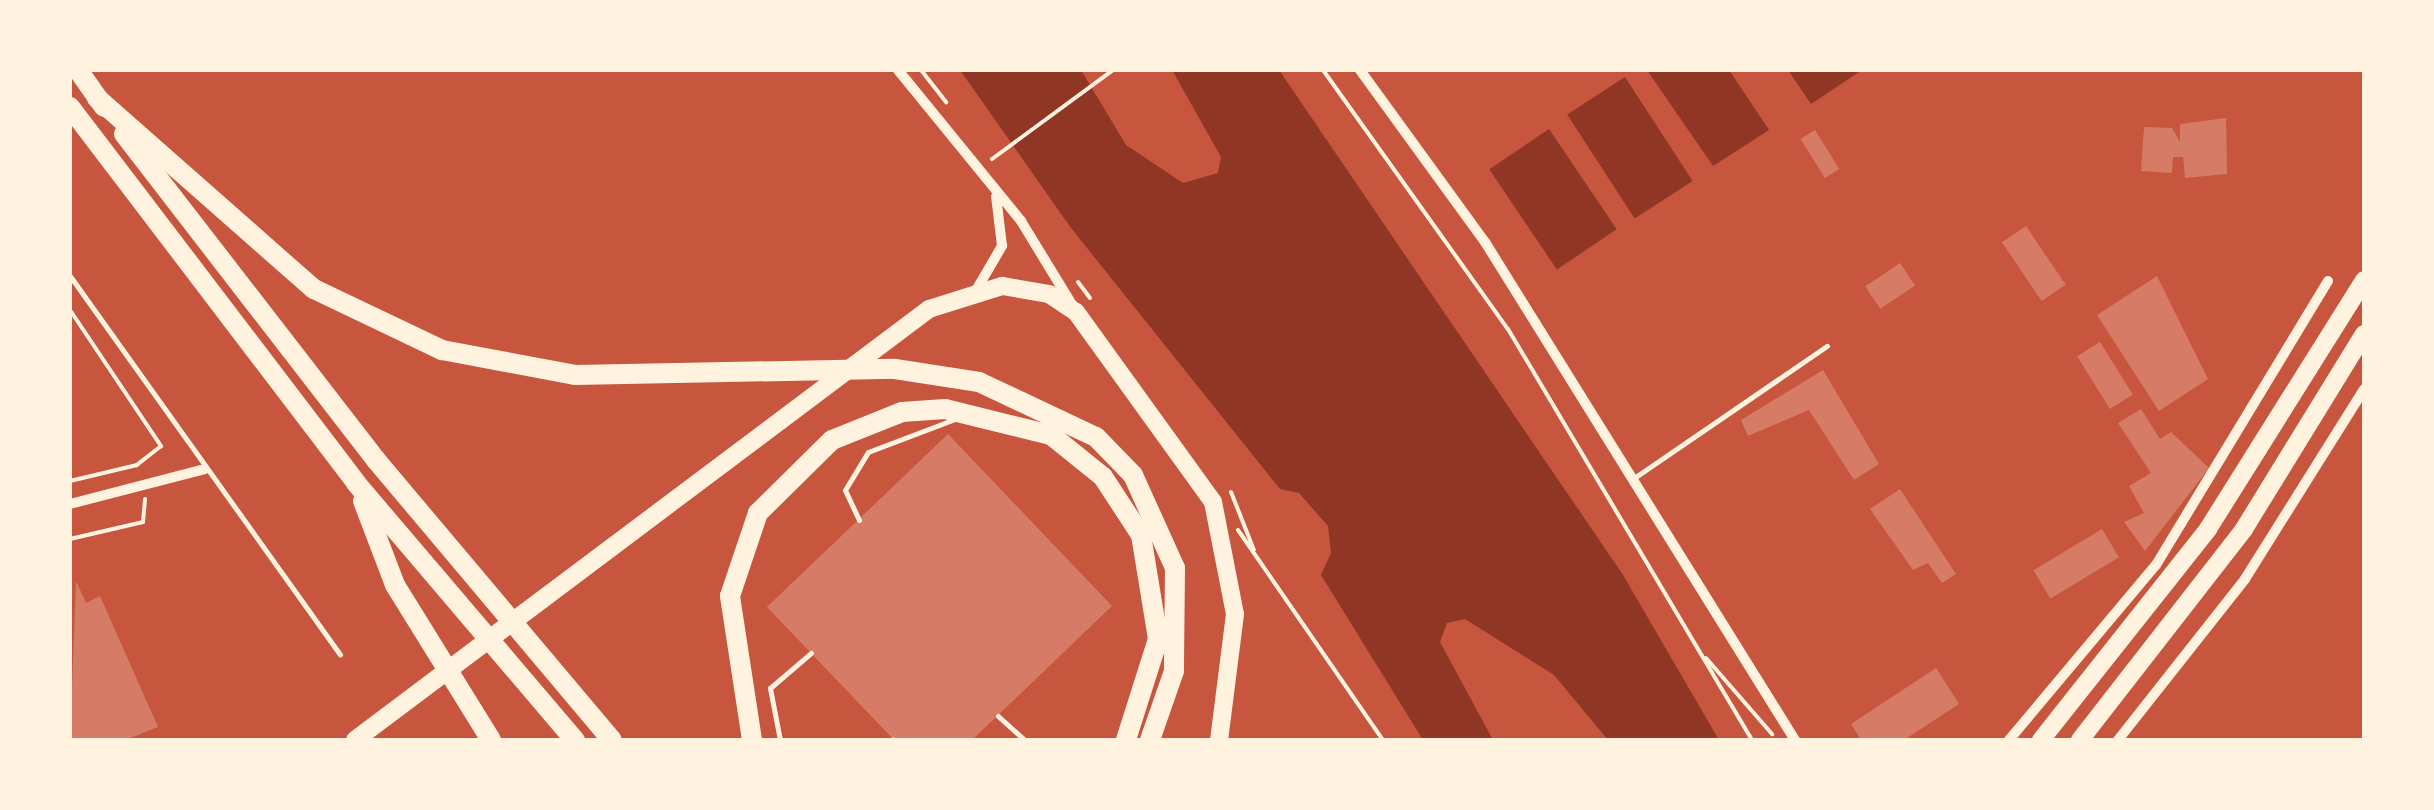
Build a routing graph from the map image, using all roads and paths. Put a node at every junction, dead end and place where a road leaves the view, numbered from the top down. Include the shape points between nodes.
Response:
1 (78, 70) edge
2 (898, 70) edge
3 (1113, 70) edge
4 (1323, 70) edge
5 (1360, 70) edge
6 (97, 98) junction
7 (70, 107) edge
8 (992, 158) dead end
9 (995, 195) junction
10 (70, 276) edge
11 (2364, 280) edge
12 (2328, 281) dead end
13 (978, 287) junction
14 (70, 310) edge
15 (1076, 312) junction
16 (2364, 334) edge
17 (1828, 346) dead end
18 (2364, 389) edge
19 (978, 412) junction
20 (138, 465) junction
21 (205, 469) junction
22 (1634, 478) junction
23 (70, 481) edge
24 (356, 483) junction
25 (142, 485) junction
26 (1213, 502) junction
27 (70, 504) edge
28 (859, 520) dead end
29 (70, 539) edge
30 (810, 653) dead end
31 (340, 654) dead end
32 (1702, 655) junction
33 (998, 716) dead end
34 (355, 740) edge
35 (492, 740) edge
36 (575, 740) edge
37 (612, 740) edge
38 (752, 740) edge
39 (780, 740) edge
40 (1025, 740) edge
41 (1126, 740) edge
42 (1150, 740) edge
43 (1218, 740) edge
44 (1383, 740) edge
45 (1752, 740) edge
46 (1777, 740) edge
47 (1795, 740) edge
48 (2008, 740) edge
49 (2042, 740) edge
50 (2080, 740) edge
51 (2118, 740) edge

1 - 6 highway
2 - 9 street
3 - 8 path
4 - 32 path via 1460,254
5 - 22 street via 1485,242
6 - 37 highway via 376,460
6 - 42 highway via 314,289 442,350 575,375 894,369 979,382 1096,436 1133,476 1176,568 1176,654
7 - 24 highway
9 - 13 street via 1002,246
9 - 15 street via 1063,280
10 - 21 lane
11 - 49 main road via 2208,529
12 - 48 street via 2156,565
13 - 15 main road via 1049,294
13 - 34 main road via 871,352
14 - 20 path via 160,437 157,454
15 - 26 main road
16 - 50 main road via 2244,529
17 - 22 lane
18 - 51 street via 2245,579
19 - 28 lane via 868,452 845,490
19 - 38 highway via 902,412 863,424 802,461 758,513 730,596
19 - 41 highway via 1051,435 1081,456 1141,535 1158,639
20 - 23 path
20 - 25 path
21 - 25 street
21 - 31 lane
22 - 47 street
24 - 35 highway via 396,585
24 - 36 highway
25 - 27 street
25 - 29 path via 143,522
26 - 43 main road via 1236,614
26 - 44 path
30 - 39 lane via 770,688
32 - 45 path
32 - 46 path
33 - 40 lane

